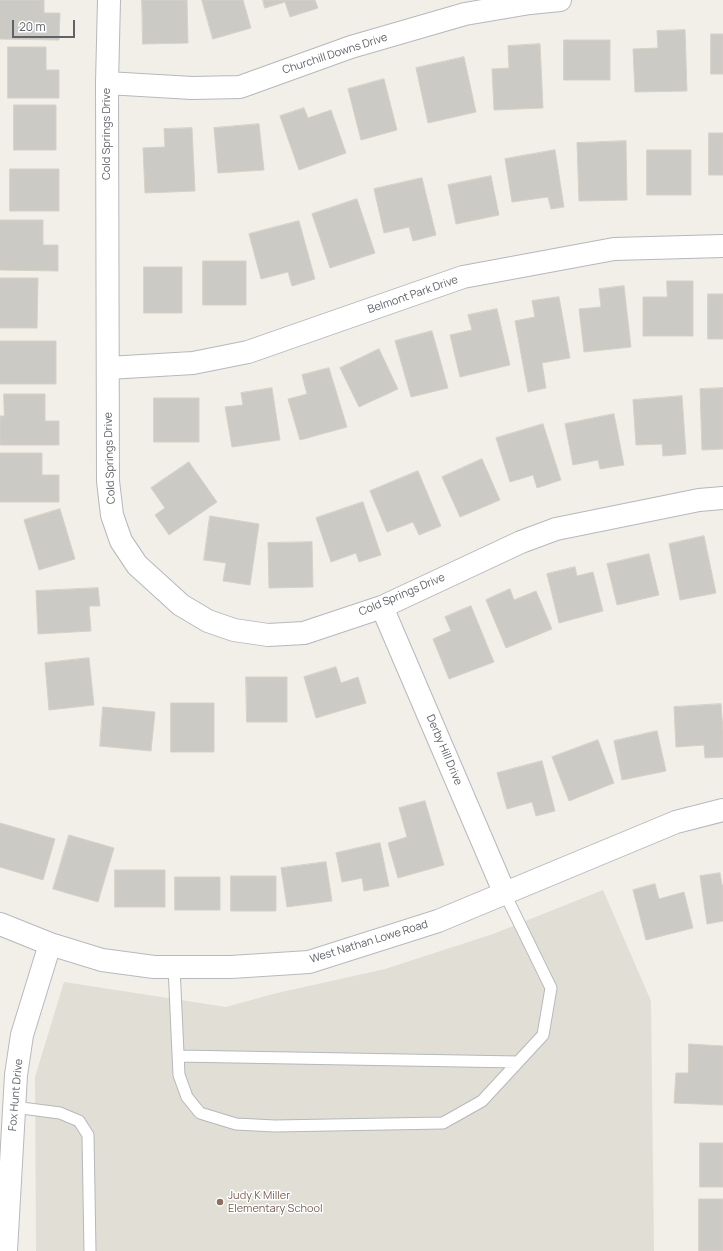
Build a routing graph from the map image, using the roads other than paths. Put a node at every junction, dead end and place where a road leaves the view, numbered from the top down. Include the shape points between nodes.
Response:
1 (109, 0) edge
2 (560, 0) edge
3 (107, 83) junction
4 (723, 246) edge
5 (108, 368) junction
6 (723, 498) edge
7 (382, 606) junction
8 (723, 810) edge
9 (505, 894) junction
10 (0, 924) edge
11 (50, 944) junction
12 (174, 967) junction
13 (178, 1056) junction
14 (518, 1062) junction
15 (14, 1107) junction
16 (6, 1251) edge
17 (90, 1251) edge

1 - 3 street, Cold Springs Drive
2 - 3 street, Churchill Downs Drive via 465,14 351,47 240,87 192,88
3 - 5 street, Cold Springs Drive
4 - 5 street, Belmont Park Drive via 614,249 463,277 248,352 193,363
5 - 7 street, Cold Springs Drive via 108,481 112,515 121,541 137,565 180,605 208,621 234,630 268,635 304,633
6 - 7 street, Cold Springs Drive via 699,500 556,529 521,542
7 - 9 street, Derby Hill Drive
8 - 9 street, West Nathan Lowe Road via 676,822
9 - 12 street, West Nathan Lowe Road via 438,921 310,962 231,967
9 - 14 lane via 551,988 542,1035
10 - 11 street, West Nathan Lowe Road
11 - 12 street, West Nathan Lowe Road via 102,960
11 - 15 street, Fox Hunt Drive via 22,1036
12 - 13 lane
13 - 14 lane
13 - 14 lane via 179,1075 184,1090 200,1113 236,1124 274,1126 443,1123 482,1101
15 - 16 street, Fox Hunt Drive
15 - 17 lane via 60,1113 79,1121 88,1135

